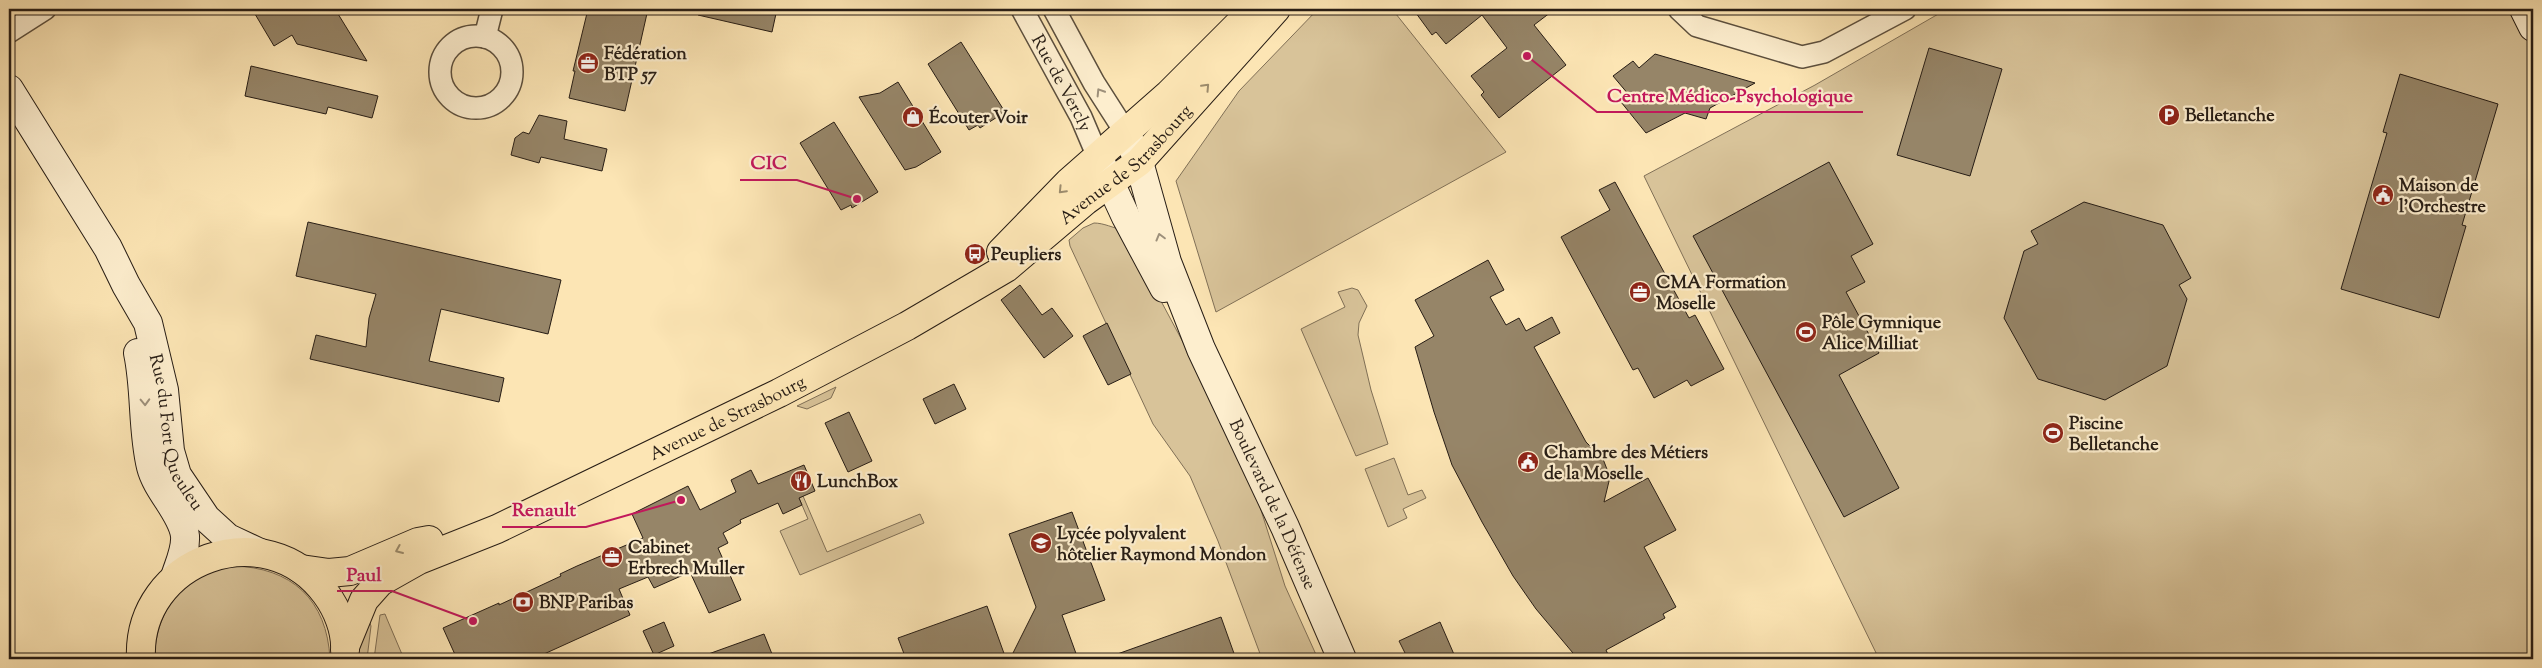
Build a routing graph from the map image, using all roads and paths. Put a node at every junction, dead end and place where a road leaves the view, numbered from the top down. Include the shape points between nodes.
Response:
1 (45, 9) edge
2 (492, 9) edge
3 (1022, 9) edge
4 (1054, 9) edge
5 (1255, 9) edge
6 (1276, 9) edge
7 (1679, 9) edge
8 (1905, 9) edge
9 (2524, 9) edge
10 (2533, 27) edge
11 (9, 32) edge
12 (485, 37) dead end
13 (9, 89) edge
14 (1126, 133) junction
15 (1098, 157) junction
16 (1139, 162) junction
17 (1110, 184) junction
18 (126, 285) junction
19 (955, 299) junction
20 (1201, 349) junction
21 (497, 529) junction
22 (260, 552) junction
23 (301, 569) junction
24 (175, 577) junction
25 (345, 652) edge
26 (139, 656) edge
27 (1342, 659) edge

1 - 11 street
2 - 12 street
3 - 15 street, Rue de Vercly via 1081,117
14 -> 4 street, Rue de Vercly via 1094,83
5 - 14 main road, Avenue de Strasbourg
16 -> 6 main road, Avenue de Strasbourg
7 - 8 street via 1697,26 1802,57 1824,52
9 - 10 street
13 - 18 street, Rue du Fort Queuleu via 108,248
14 - 15 main road, Avenue de Strasbourg
14 - 16 street, Boulevard de la Défense
15 - 17 street, Boulevard de la Défense
15 -> 19 main road, Avenue de Strasbourg via 1069,182
16 - 17 main road, Avenue de Strasbourg
20 -> 16 street, Boulevard de la Défense via 1167,262
17 - 19 main road, Avenue de Strasbourg via 1006,268
17 - 20 street, Boulevard de la Défense via 1153,271
18 - 22 street, Rue du Fort Queuleu via 148,323 164,390 170,451 177,475 206,518 228,538
18 -> 24 street, Rue du Fort Queuleu via 144,378 146,436 152,469 185,534 183,554
19 - 21 main road, Avenue de Strasbourg via 779,393
20 - 27 street, Boulevard de la Défense via 1285,527
21 -> 23 main road, Avenue de Strasbourg via 418,542 350,571 329,573
21 - 25 main road, Avenue de Strasbourg via 419,560 380,582 364,600
22 - 23 main road
22 - 24 main road via 237,551 215,555
23 - 25 main road via 319,584 332,602 341,622
24 - 26 main road via 157,598 145,622

